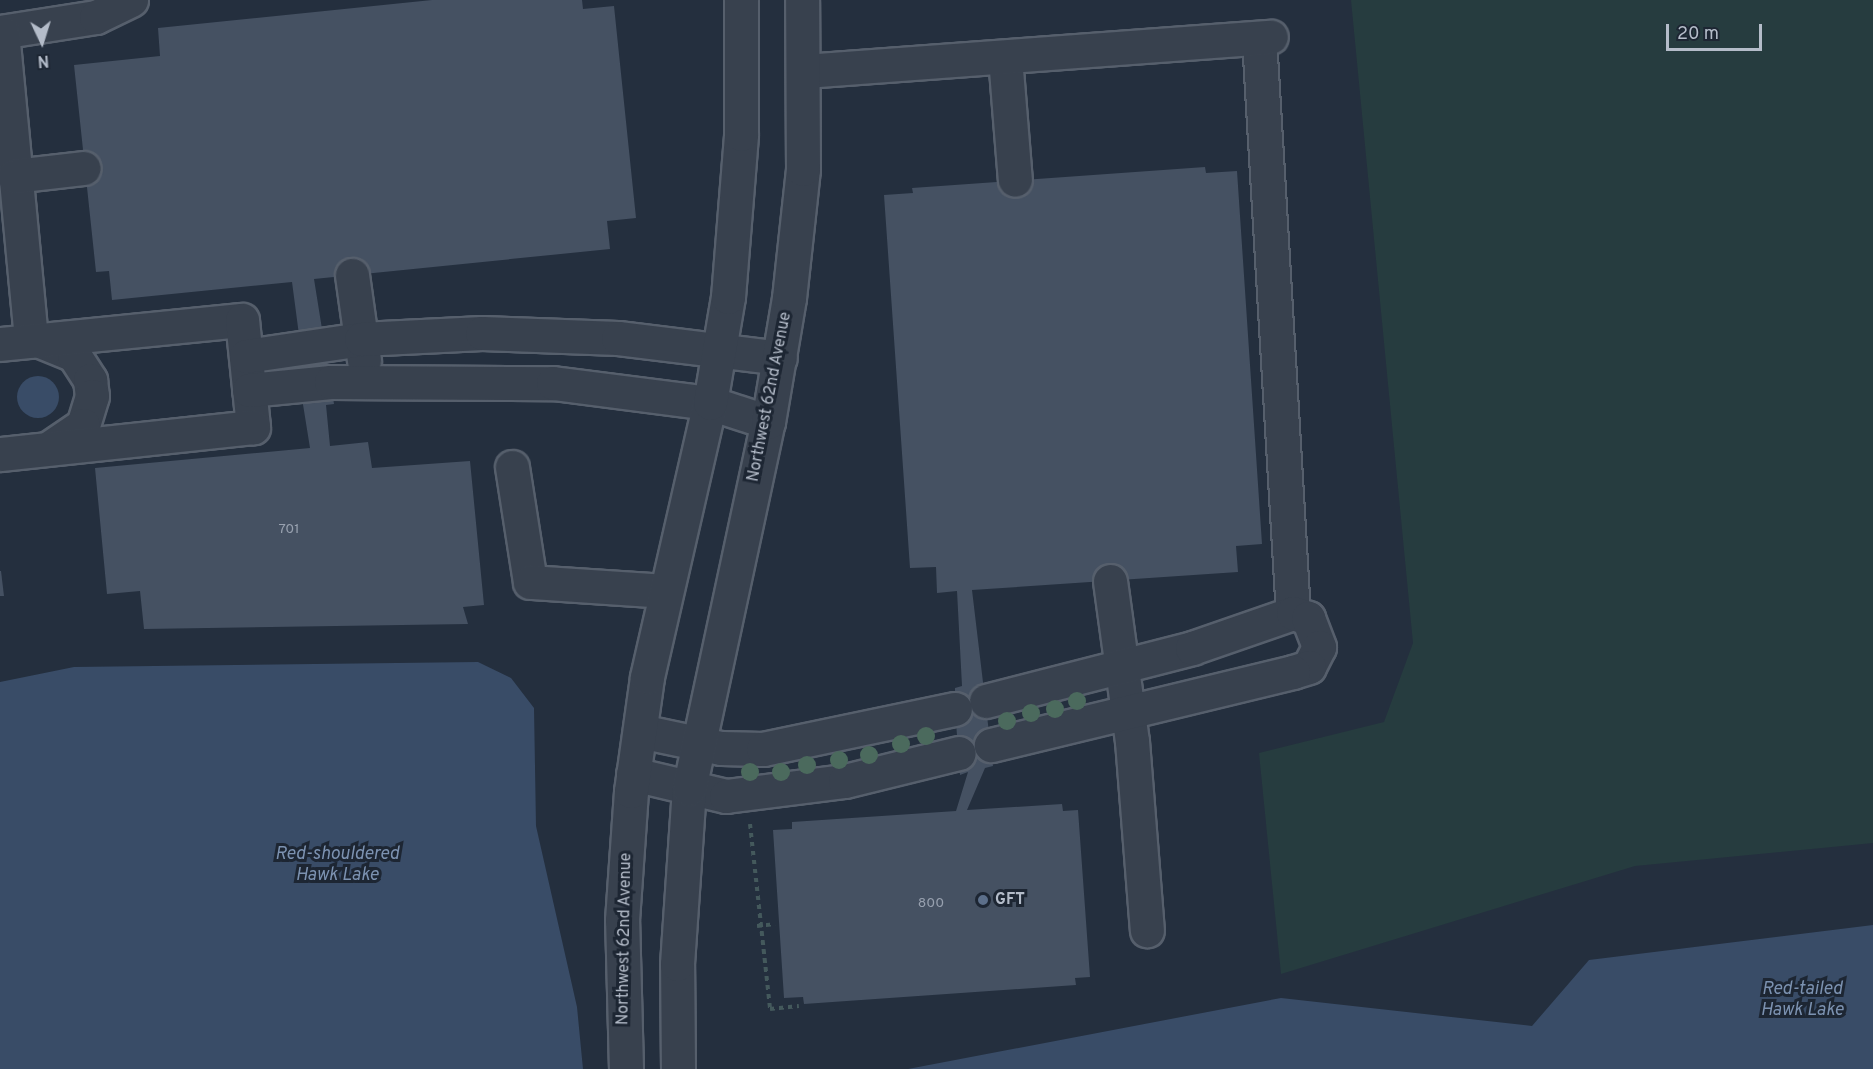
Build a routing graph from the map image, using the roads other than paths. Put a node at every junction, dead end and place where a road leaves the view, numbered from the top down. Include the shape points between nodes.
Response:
1 (130, 0) edge
2 (741, 0) edge
3 (802, 0) edge
4 (1, 32) edge
5 (1005, 57) junction
6 (804, 71) junction
7 (84, 168) dead end
8 (14, 176) junction
9 (1015, 180) dead end
10 (352, 275) dead end
11 (361, 339) junction
12 (16, 343) edge
13 (720, 347) junction
14 (0, 356) edge
15 (246, 356) junction
16 (780, 358) junction
17 (367, 383) junction
18 (249, 390) junction
19 (710, 403) junction
20 (768, 422) junction
21 (0, 434) edge
22 (45, 449) junction
23 (0, 454) edge
24 (512, 467) dead end
25 (1110, 580) dead end
26 (665, 591) junction
27 (1293, 614) junction
28 (1121, 666) junction
29 (986, 701) dead end
30 (955, 709) dead end
31 (1128, 710) junction
32 (640, 731) junction
33 (697, 742) junction
34 (991, 745) dead end
35 (959, 753) dead end
36 (633, 774) junction
37 (689, 789) junction
38 (1147, 930) dead end
39 (626, 1069) edge
40 (678, 1069) edge

1 - 4 street via 96,17
2 - 13 street, Northwest 62nd Avenue via 741,134
3 - 6 street, Northwest 62nd Avenue
4 - 8 street
5 - 6 street
5 - 9 street
5 - 27 street via 1265,37
6 - 16 street, Northwest 62nd Avenue via 803,169
7 - 8 street
8 - 12 street
10 - 11 street
11 - 13 street via 542,334
11 - 15 street
11 - 17 street
12 - 14 street
12 - 15 street via 242,320
12 - 22 street via 46,341 74,355 90,380 92,396 83,425 66,441
13 - 16 street
13 - 19 street, Northwest 62nd Avenue
15 - 18 street
16 - 20 street, Northwest 62nd Avenue
17 - 18 street
17 - 19 street via 552,383
18 - 22 street via 253,428
19 - 20 street
19 - 26 street, Northwest 62nd Avenue
20 - 33 street, Northwest 62nd Avenue
21 - 22 street via 14,444
22 - 23 street
24 - 26 street via 530,582
25 - 28 street
26 - 32 street, Northwest 62nd Avenue
27 - 28 street
27 - 31 street via 1308,618 1313,626 1319,647 1309,667
28 - 29 street
28 - 31 street
30 - 33 street via 801,745 747,750
31 - 34 street
31 - 38 street
32 - 33 street
32 - 36 street, Northwest 62nd Avenue
33 - 37 street, Northwest 62nd Avenue
35 - 37 street via 791,790 726,796
36 - 37 street
36 - 39 street, Northwest 62nd Avenue via 622,920
37 - 40 street, Northwest 62nd Avenue via 677,964

